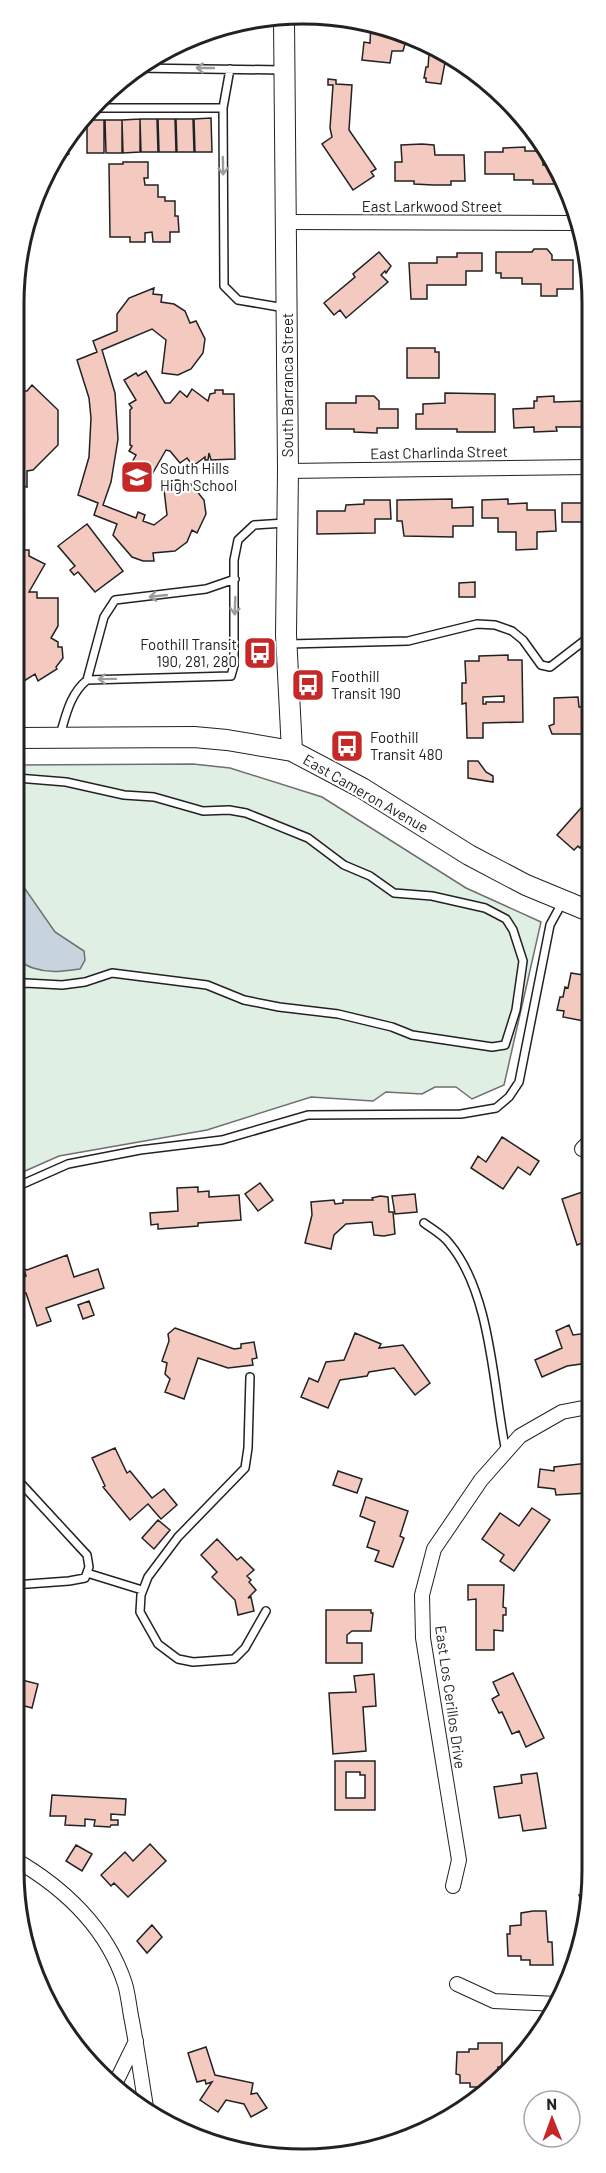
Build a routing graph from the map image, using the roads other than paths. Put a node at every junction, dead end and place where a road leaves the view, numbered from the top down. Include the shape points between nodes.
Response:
1 (284, 25) edge
2 (153, 68) edge
3 (230, 69) junction
4 (284, 70) junction
5 (104, 108) edge
6 (223, 108) junction
7 (286, 222) junction
8 (570, 222) edge
9 (287, 308) junction
10 (582, 467) edge
11 (288, 471) junction
12 (287, 523) junction
13 (235, 579) junction
14 (582, 642) edge
15 (286, 644) junction
16 (87, 680) junction
17 (59, 737) junction
18 (24, 738) edge
19 (292, 751) junction
20 (24, 779) edge
21 (563, 901) junction
22 (582, 908) edge
23 (24, 984) edge
24 (24, 1184) edge
25 (424, 1223) dead end
26 (250, 1377) dead end
27 (582, 1408) edge
28 (506, 1452) junction
29 (24, 1487) edge
30 (87, 1573) junction
31 (24, 1584) edge
32 (142, 1590) junction
33 (266, 1611) dead end
34 (24, 1865) edge
35 (453, 1886) dead end
36 (457, 1984) dead end
37 (548, 2004) edge
38 (136, 2041) junction
39 (118, 2079) edge
40 (145, 2100) edge

1 - 4 main road, South Barranca Street
3 -> 2 lane
3 - 4 lane
3 - 6 lane
4 - 7 main road, South Barranca Street
5 - 6 lane
6 -> 9 lane via 224,286 238,300
7 - 8 street, East Larkwood Street
7 - 9 main road, South Barranca Street
9 - 11 main road, South Barranca Street
10 - 11 street, East Charlinda Street
11 - 12 main road, South Barranca Street
12 - 13 lane via 254,525 238,540
12 - 15 main road, South Barranca Street
13 -> 16 lane via 206,589 115,600 104,616
13 -> 16 lane via 231,676
14 - 15 lane via 550,667 541,665 524,640 495,625 477,624 408,641
15 - 19 main road, South Barranca Street
16 - 17 lane via 72,699
17 - 18 main road, East Cameron Avenue
17 - 19 main road, East Cameron Avenue via 194,737
19 - 21 main road, East Cameron Avenue via 362,788 469,855
20 - 23 lane via 154,797 203,811 246,813 308,838 344,866 370,876 393,893 432,896 485,908 506,919 523,961 516,1010 505,1046 492,1047 412,1035 392,1026 338,1014 244,1000 207,985 112,973 62,985
21 - 22 main road, East Cameron Avenue
21 - 24 lane via 550,926 519,1082 496,1108 460,1114 308,1115 222,1140 68,1164
25 - 28 lane via 449,1242 465,1268 480,1308 493,1359
26 - 32 lane via 245,1468 178,1537
27 - 28 street, East Los Cerillos Drive via 562,1412 520,1436
28 - 35 street, East Los Cerillos Drive via 481,1480 434,1549 422,1595 423,1638 459,1860
29 - 30 lane via 87,1555
30 - 31 lane via 85,1578 69,1581
30 - 32 lane
32 - 33 lane via 140,1612 158,1644 178,1659 193,1662 234,1659 245,1648
34 - 38 street via 72,1900 104,1939 124,1983
36 - 37 street via 494,2001
38 - 39 street
38 - 40 street

